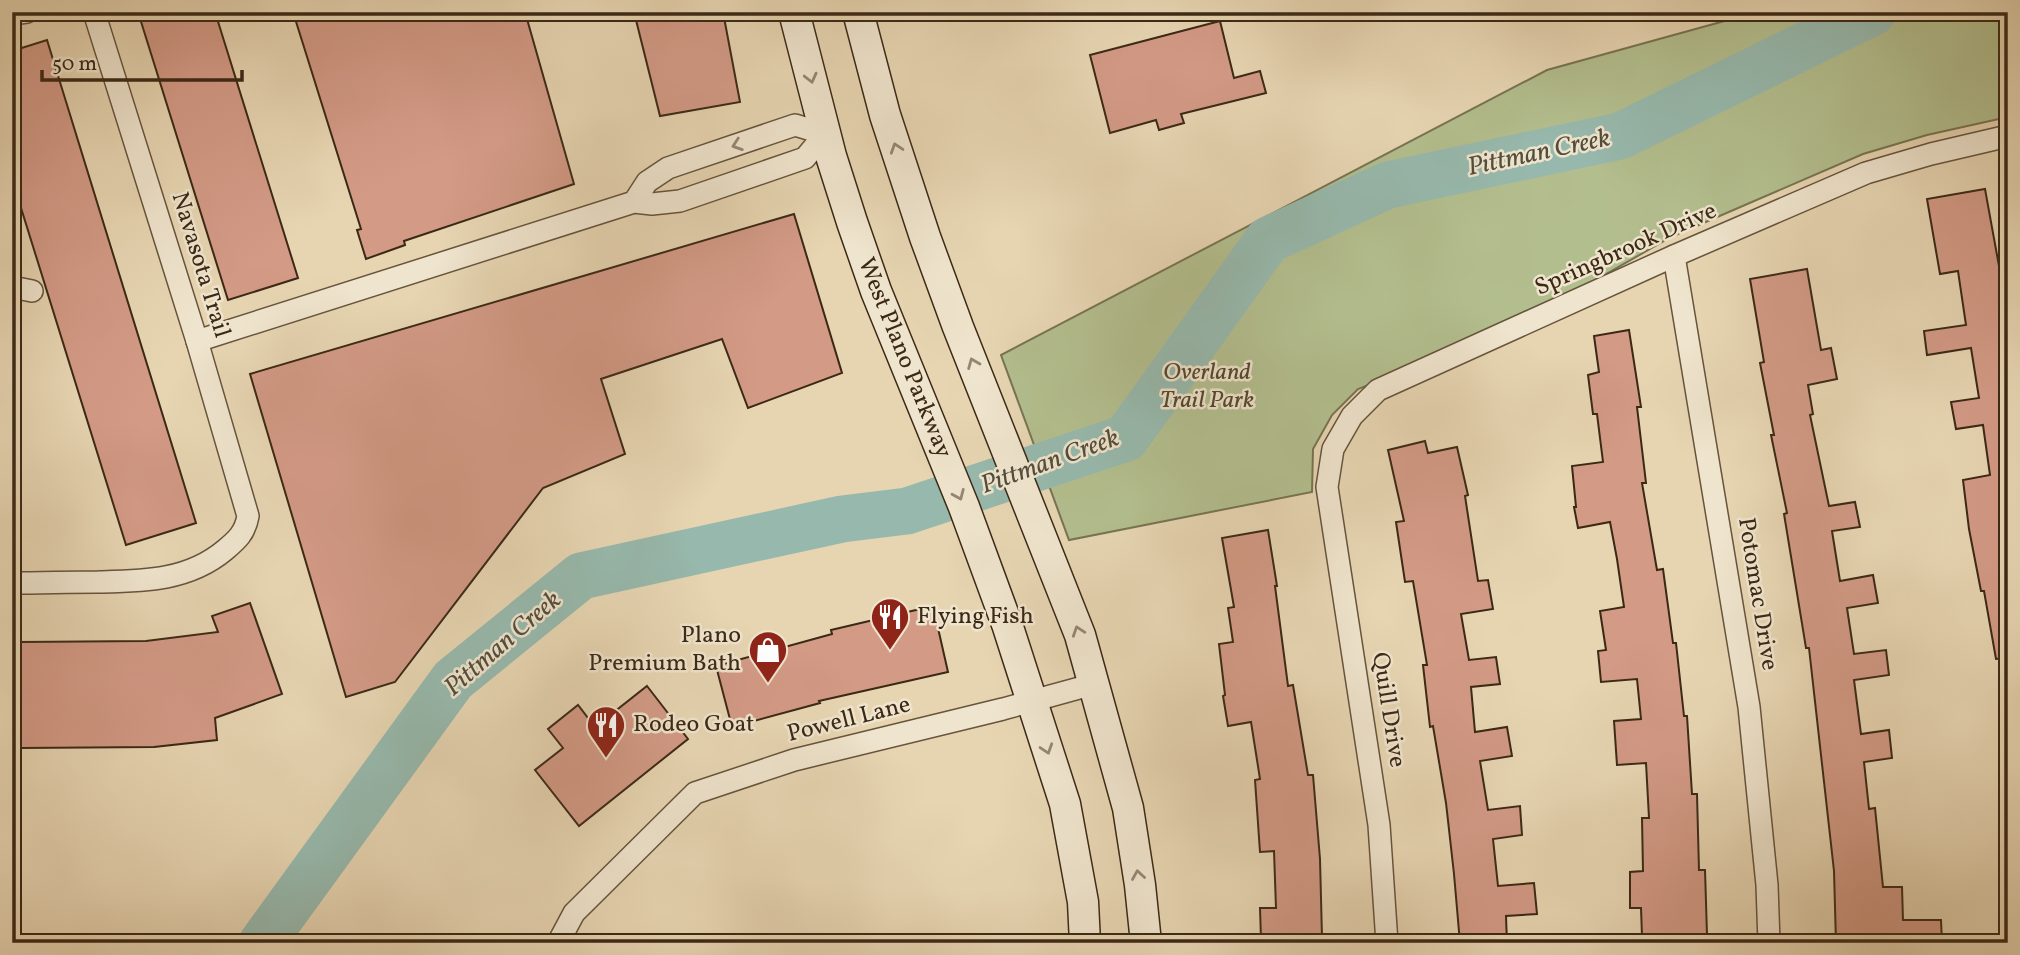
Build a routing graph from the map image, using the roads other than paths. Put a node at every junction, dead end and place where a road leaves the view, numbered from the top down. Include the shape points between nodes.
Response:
1 (27, 12) edge
2 (94, 12) edge
3 (794, 12) edge
4 (858, 12) edge
5 (12, 14) edge
6 (825, 134) junction
7 (2008, 136) edge
8 (634, 202) junction
9 (1674, 256) junction
10 (197, 341) junction
11 (1327, 486) joint
12 (12, 583) edge
13 (1094, 684) junction
14 (1032, 701) junction
15 (558, 943) edge
16 (1086, 943) edge
17 (1146, 943) edge
18 (1387, 943) edge
19 (1769, 943) edge

1 - 5 street
2 - 10 street, Navasota Trail
3 -> 6 main road, West Plano Parkway
13 -> 4 main road via 1080,635 925,237 885,115
6 - 8 street via 805,158 680,201
6 -> 8 street via 795,125 667,168 647,182
6 -> 14 main road, West Plano Parkway via 876,291 978,545
7 - 9 street, Springbrook Drive via 1866,173
8 - 10 street
9 - 11 street, Springbrook Drive via 1378,390 1352,416 1333,449
9 - 19 street, Potomac Drive via 1749,707 1768,885
10 - 12 street, Navasota Trail via 248,509 243,534 214,560 167,578
11 - 18 street, Quill Drive via 1378,825
13 - 14 street, Powell Lane
17 -> 13 main road via 1128,808
14 - 15 street, Powell Lane via 794,760 695,793 574,913
14 -> 16 main road, West Plano Parkway via 1067,815

